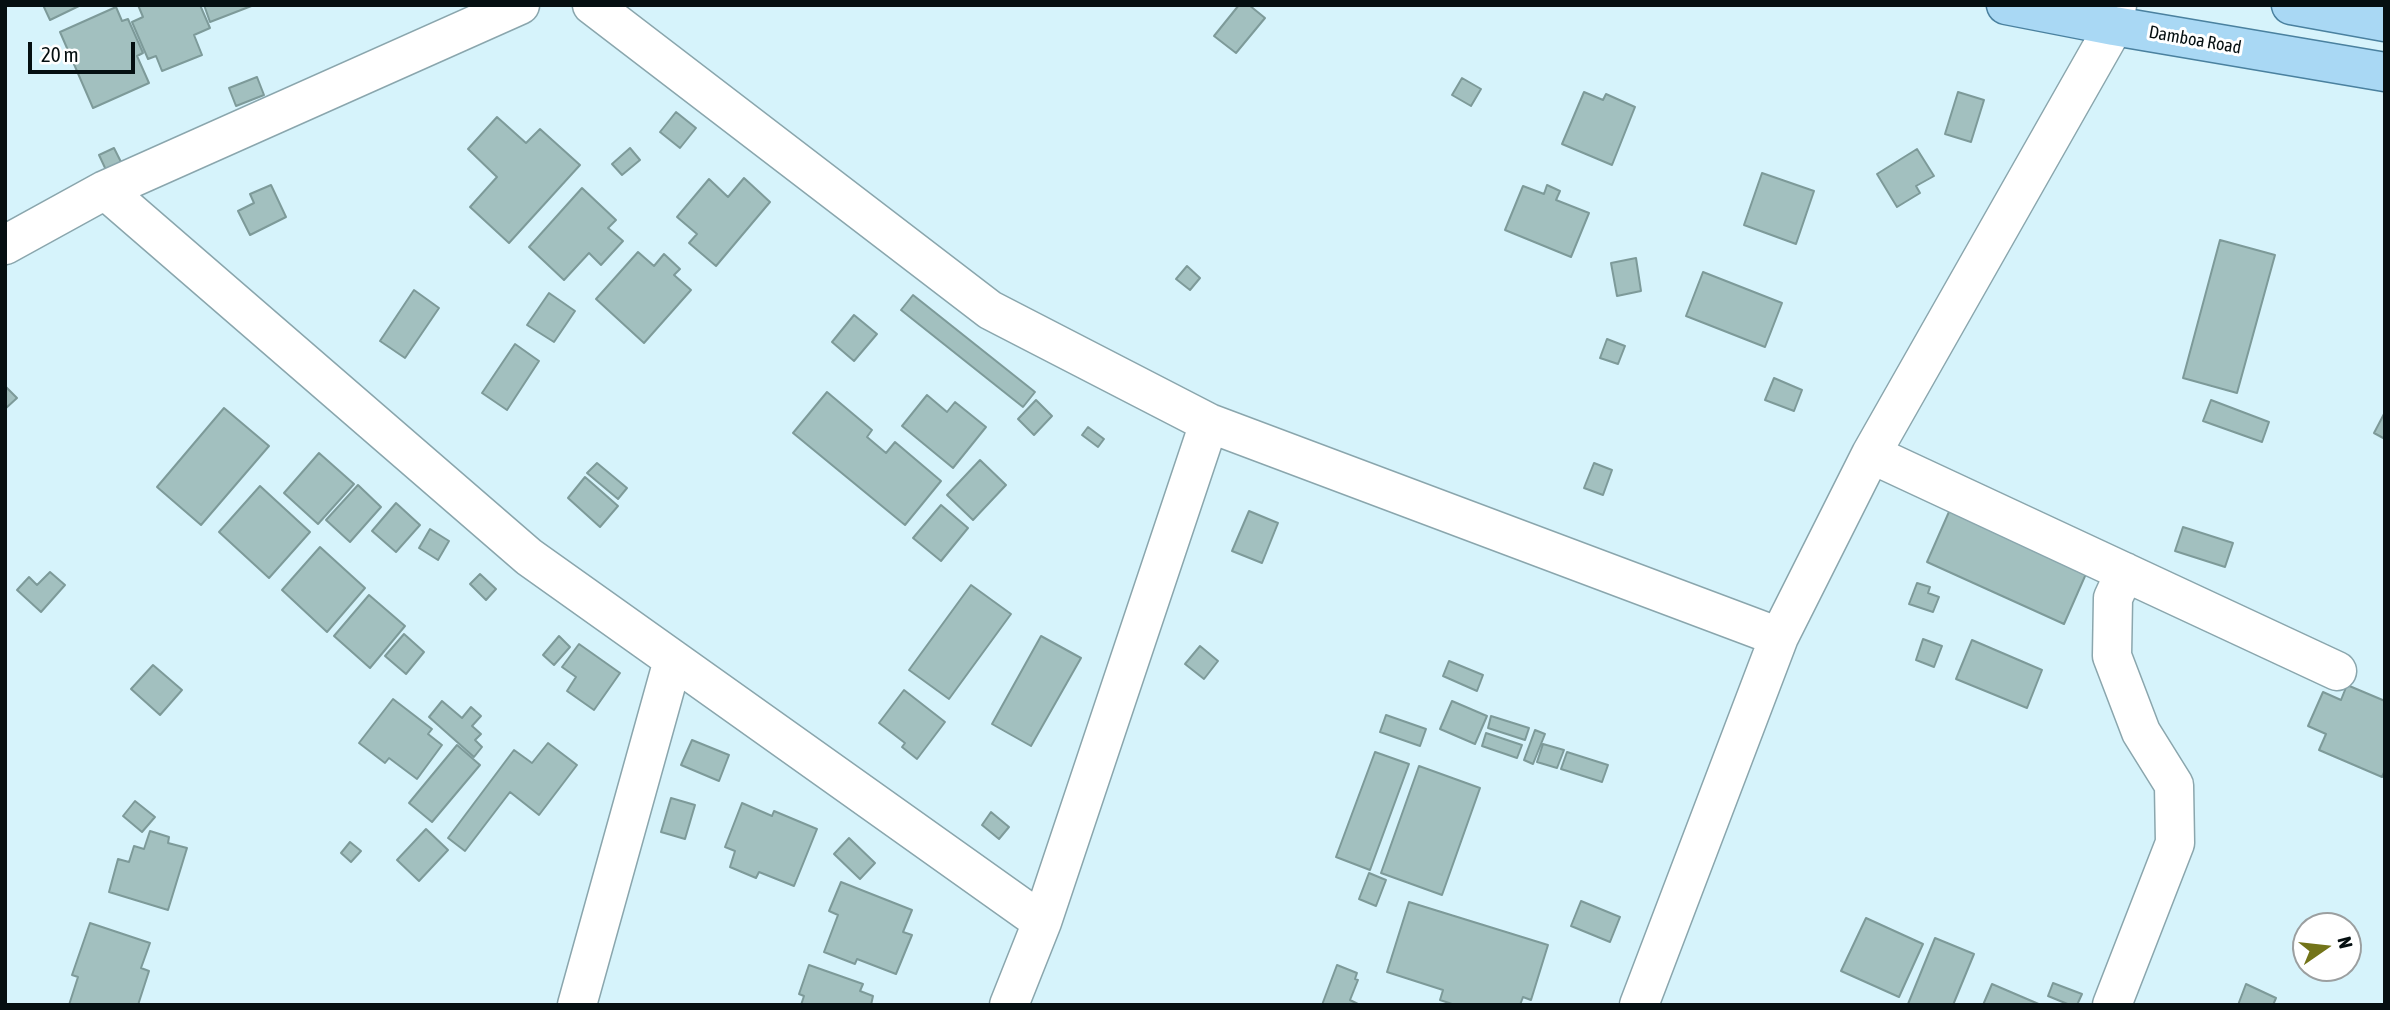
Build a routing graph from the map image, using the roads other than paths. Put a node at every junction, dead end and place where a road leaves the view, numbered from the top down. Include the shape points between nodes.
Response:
1 (520, 5) edge
2 (592, 5) edge
3 (2006, 5) edge
4 (2291, 5) edge
5 (2115, 16) edge
6 (2385, 22) edge
7 (2385, 72) edge
8 (105, 190) junction
9 (5, 245) edge
10 (1209, 423) junction
11 (1871, 454) junction
12 (2126, 572) junction
13 (1779, 636) junction
14 (673, 660) junction
15 (2337, 671) dead end
16 (1042, 922) junction
17 (577, 1005) edge
18 (1009, 1005) edge
19 (1639, 1005) edge
20 (2112, 1005) edge

1 - 8 street
2 - 10 street via 990,310
3 - 5 main road, Damboa Road
4 - 6 main road
5 - 7 main road, Damboa Road
5 - 11 street
8 - 9 street
8 - 14 street via 529,557
10 - 13 street
10 - 16 street
11 - 12 street
11 - 13 street
12 - 15 street
12 - 20 street via 2113,598 2112,656 2141,732 2174,785 2175,843
13 - 19 street
14 - 16 street
14 - 17 street
16 - 18 street

